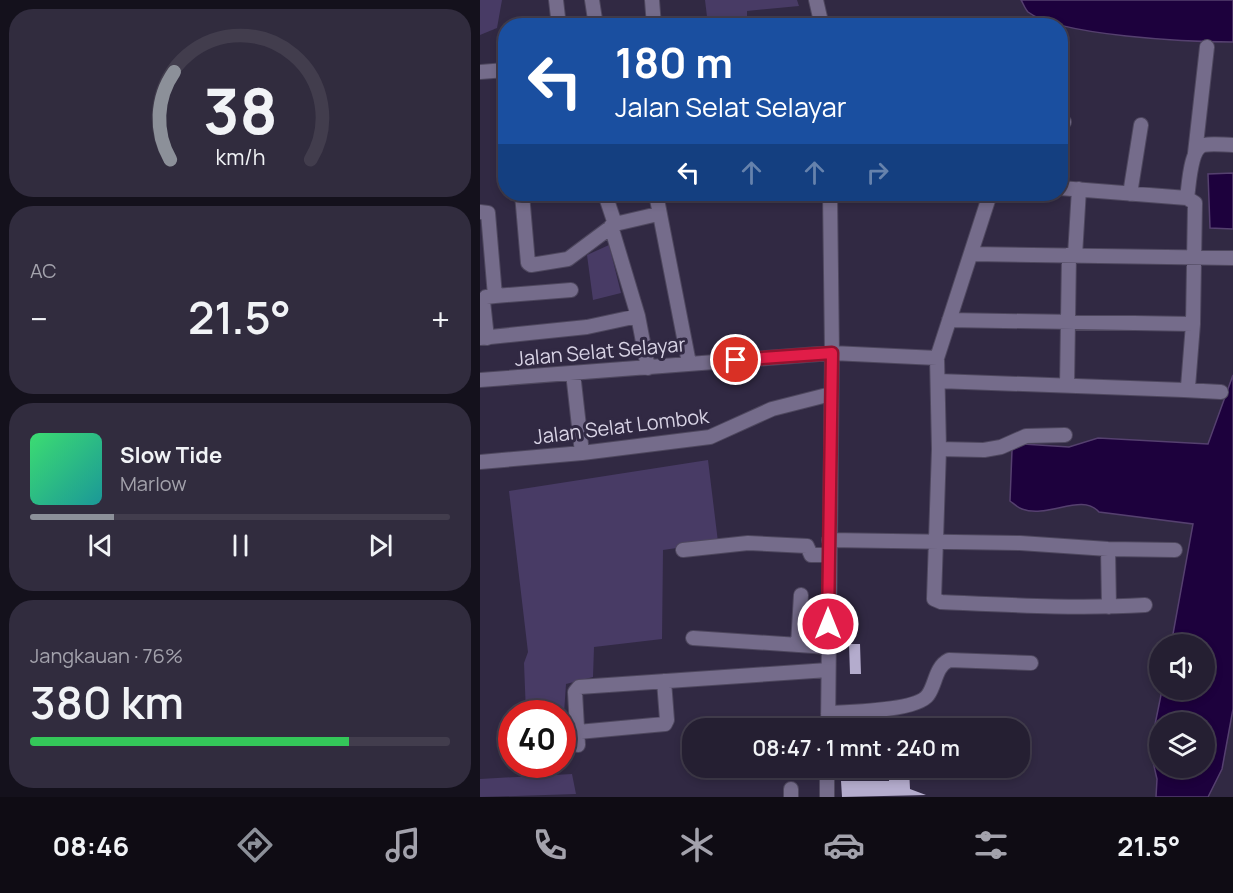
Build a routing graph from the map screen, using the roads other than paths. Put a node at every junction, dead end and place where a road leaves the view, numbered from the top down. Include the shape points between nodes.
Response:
1 (556, 0) edge
2 (592, 0) edge
3 (652, 0) edge
4 (816, 0) edge
5 (558, 18) edge
6 (595, 18) edge
7 (653, 18) edge
8 (820, 18) edge
9 (1207, 47) dead end
10 (498, 71) edge
11 (480, 72) edge
12 (1141, 125) dead end
13 (1233, 145) edge
14 (1195, 153) junction
15 (1068, 188) edge
16 (1079, 189) junction
17 (1130, 194) junction
18 (1187, 198) junction
19 (523, 201) edge
20 (607, 201) edge
21 (657, 201) edge
22 (830, 201) edge
23 (988, 201) edge
24 (480, 212) edge
25 (658, 214) junction
26 (613, 225) junction
27 (972, 254) junction
28 (1072, 255) junction
29 (1193, 256) junction
30 (1233, 258) edge
31 (571, 290) dead end
32 (495, 296) junction
33 (638, 316) junction
34 (949, 320) junction
35 (1068, 320) junction
36 (1193, 324) junction
37 (483, 338) edge
38 (828, 354) junction
39 (937, 358) junction
40 (689, 363) junction
41 (648, 368) junction
42 (573, 373) junction
43 (480, 380) edge
44 (938, 381) junction
45 (1067, 386) junction
46 (1184, 390) junction
47 (1221, 392) dead end
48 (831, 394) junction
49 (1065, 435) dead end
50 (939, 449) junction
51 (582, 453) junction
52 (480, 462) edge
53 (829, 540) junction
54 (935, 543) junction
55 (1108, 549) junction
56 (682, 550) dead end
57 (1175, 550) dead end
58 (819, 555) junction
59 (801, 595) dead end
60 (1145, 605) dead end
61 (1109, 607) junction
62 (693, 638) dead end
63 (814, 647) junction
64 (1031, 663) dead end
65 (820, 671) junction
66 (664, 681) junction
67 (828, 713) junction
68 (828, 718) edge
69 (828, 778) edge
70 (827, 797) edge

1 - 5 street
2 - 6 street
3 - 7 street
4 - 8 street
9 - 14 street
10 - 11 street
12 - 17 street
13 - 14 street via 1204,145
14 - 18 street
15 - 16 street
16 - 17 street
16 - 28 street
17 - 18 street
18 - 29 street via 1195,205
19 - 26 street via 530,265 568,259
20 - 26 street
21 - 25 street
22 - 38 street
23 - 27 street
24 - 32 street via 488,213
25 - 26 street
25 - 40 street
26 - 33 street
27 - 28 street
27 - 34 street
28 - 29 street
28 - 35 street
29 - 30 street
29 - 36 street
31 - 32 street
32 - 37 street via 483,299
33 - 37 street via 604,325
33 - 41 street
34 - 35 street
34 - 39 street
35 - 36 street
35 - 45 street
36 - 46 street via 1189,385
38 - 39 street, Jalan Selat Selayar
38 - 40 street, Jalan Selat Selayar
38 - 48 street
39 - 44 street
40 - 41 street, Jalan Selat Selayar
41 - 42 street, Jalan Selat Selayar
42 - 43 street, Jalan Selat Selayar
42 - 51 street
44 - 45 street
44 - 50 street
45 - 46 street
46 - 47 street
48 - 51 street, Jalan Selat Lombok via 772,409 710,437
48 - 53 street
49 - 50 street via 1026,436 984,450
50 - 54 street
51 - 52 street, Jalan Selat Lombok
53 - 54 street
53 - 58 street
54 - 55 street
54 - 61 street via 936,601
55 - 57 street
55 - 61 street
56 - 58 street via 748,543 804,546
58 - 63 street
59 - 63 street
60 - 61 street
62 - 63 street
63 - 65 street
64 - 67 street via 949,660 940,667 931,691 922,700
65 - 66 street
65 - 67 street
66 - 66 street via 578,688 578,739 664,724
67 - 68 street
69 - 70 street

